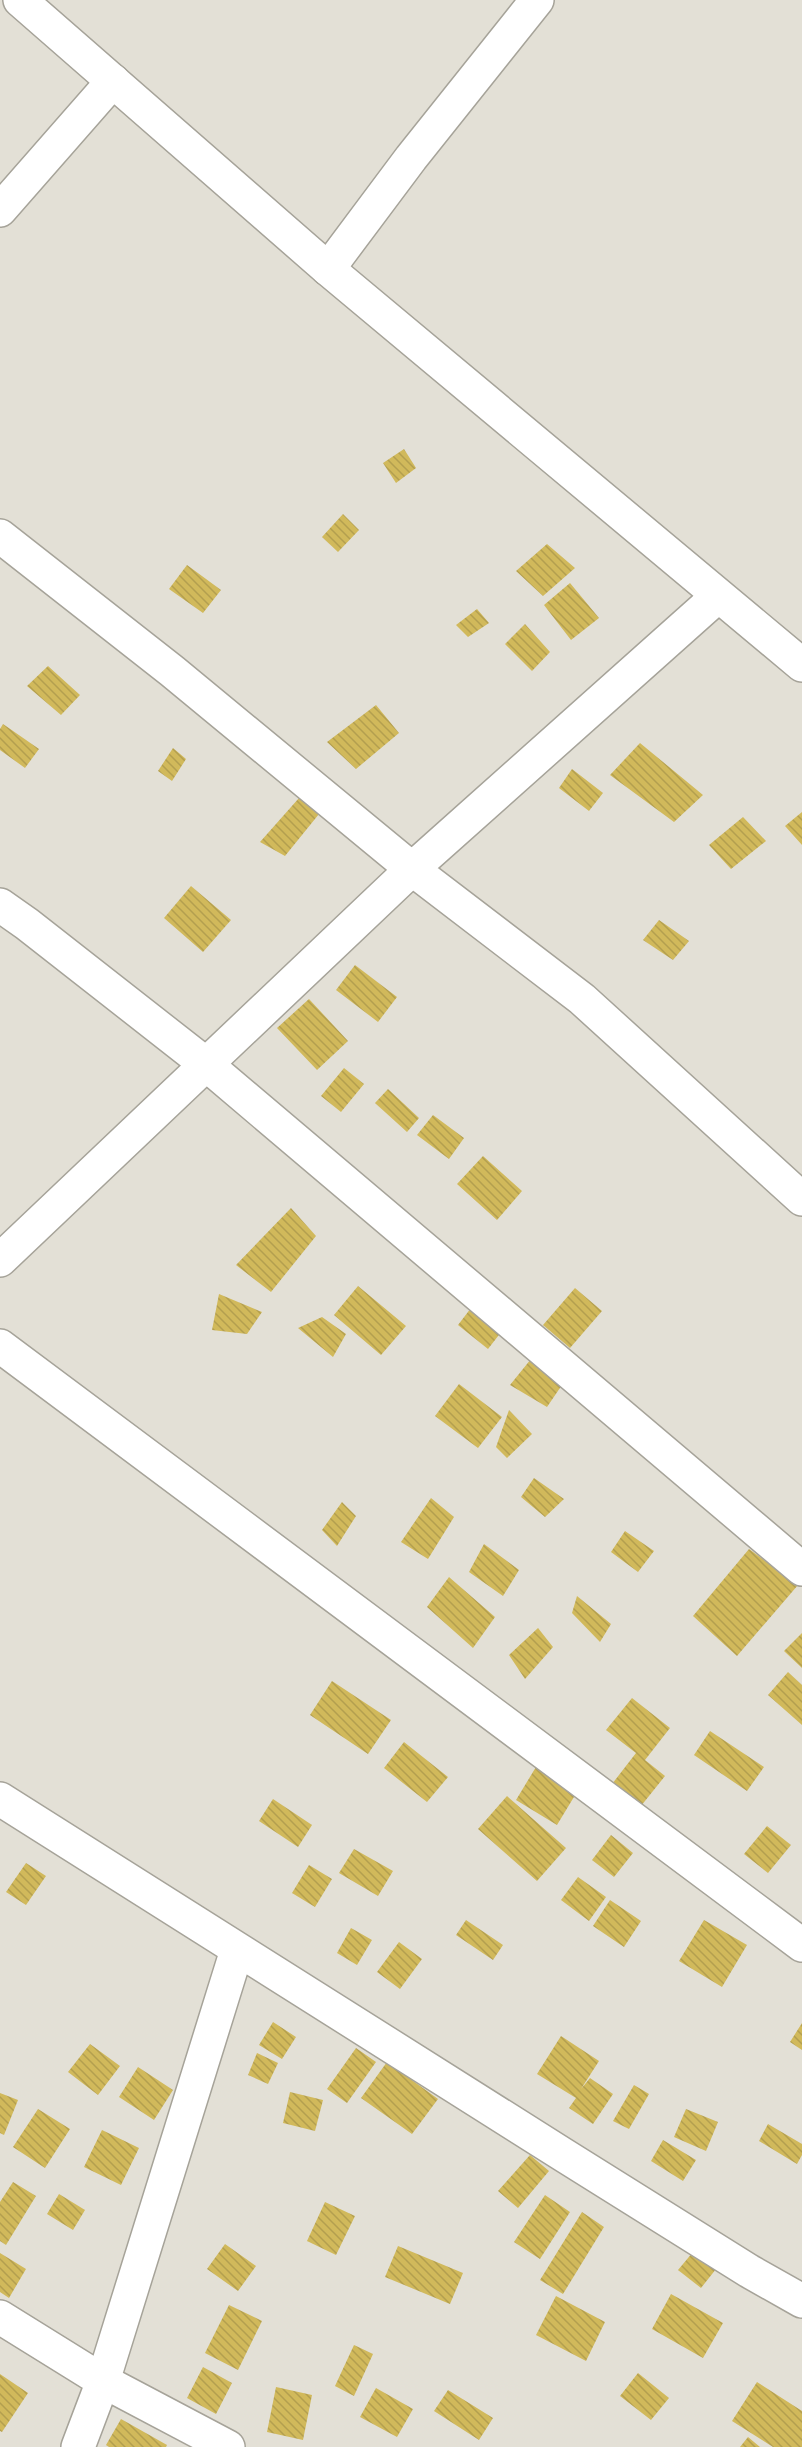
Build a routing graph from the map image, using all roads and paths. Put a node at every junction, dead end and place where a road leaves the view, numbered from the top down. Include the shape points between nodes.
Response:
1 (20, 0) edge
2 (537, 0) edge
3 (113, 81) junction
4 (0, 210) edge
5 (328, 269) junction
6 (0, 536) edge
7 (718, 596) junction
8 (802, 665) edge
9 (412, 869) junction
10 (0, 905) edge
11 (207, 1065) junction
12 (802, 1199) edge
13 (0, 1260) edge
14 (0, 1346) edge
15 (802, 1569) edge
16 (0, 1799) edge
17 (802, 1944) edge
18 (237, 1950) junction
19 (802, 2301) edge
20 (0, 2317) edge
21 (103, 2381) junction
22 (78, 2447) edge
23 (228, 2447) edge

1 - 3 street
2 - 5 street
3 - 4 street
3 - 5 street
5 - 7 street
6 - 9 street via 172,671
7 - 8 street
7 - 9 street
9 - 11 street
9 - 12 street via 582,999
10 - 11 street
11 - 13 street
11 - 15 street
14 - 17 street
16 - 18 street
18 - 19 street
18 - 21 street
20 - 21 street
21 - 22 street
21 - 23 street

